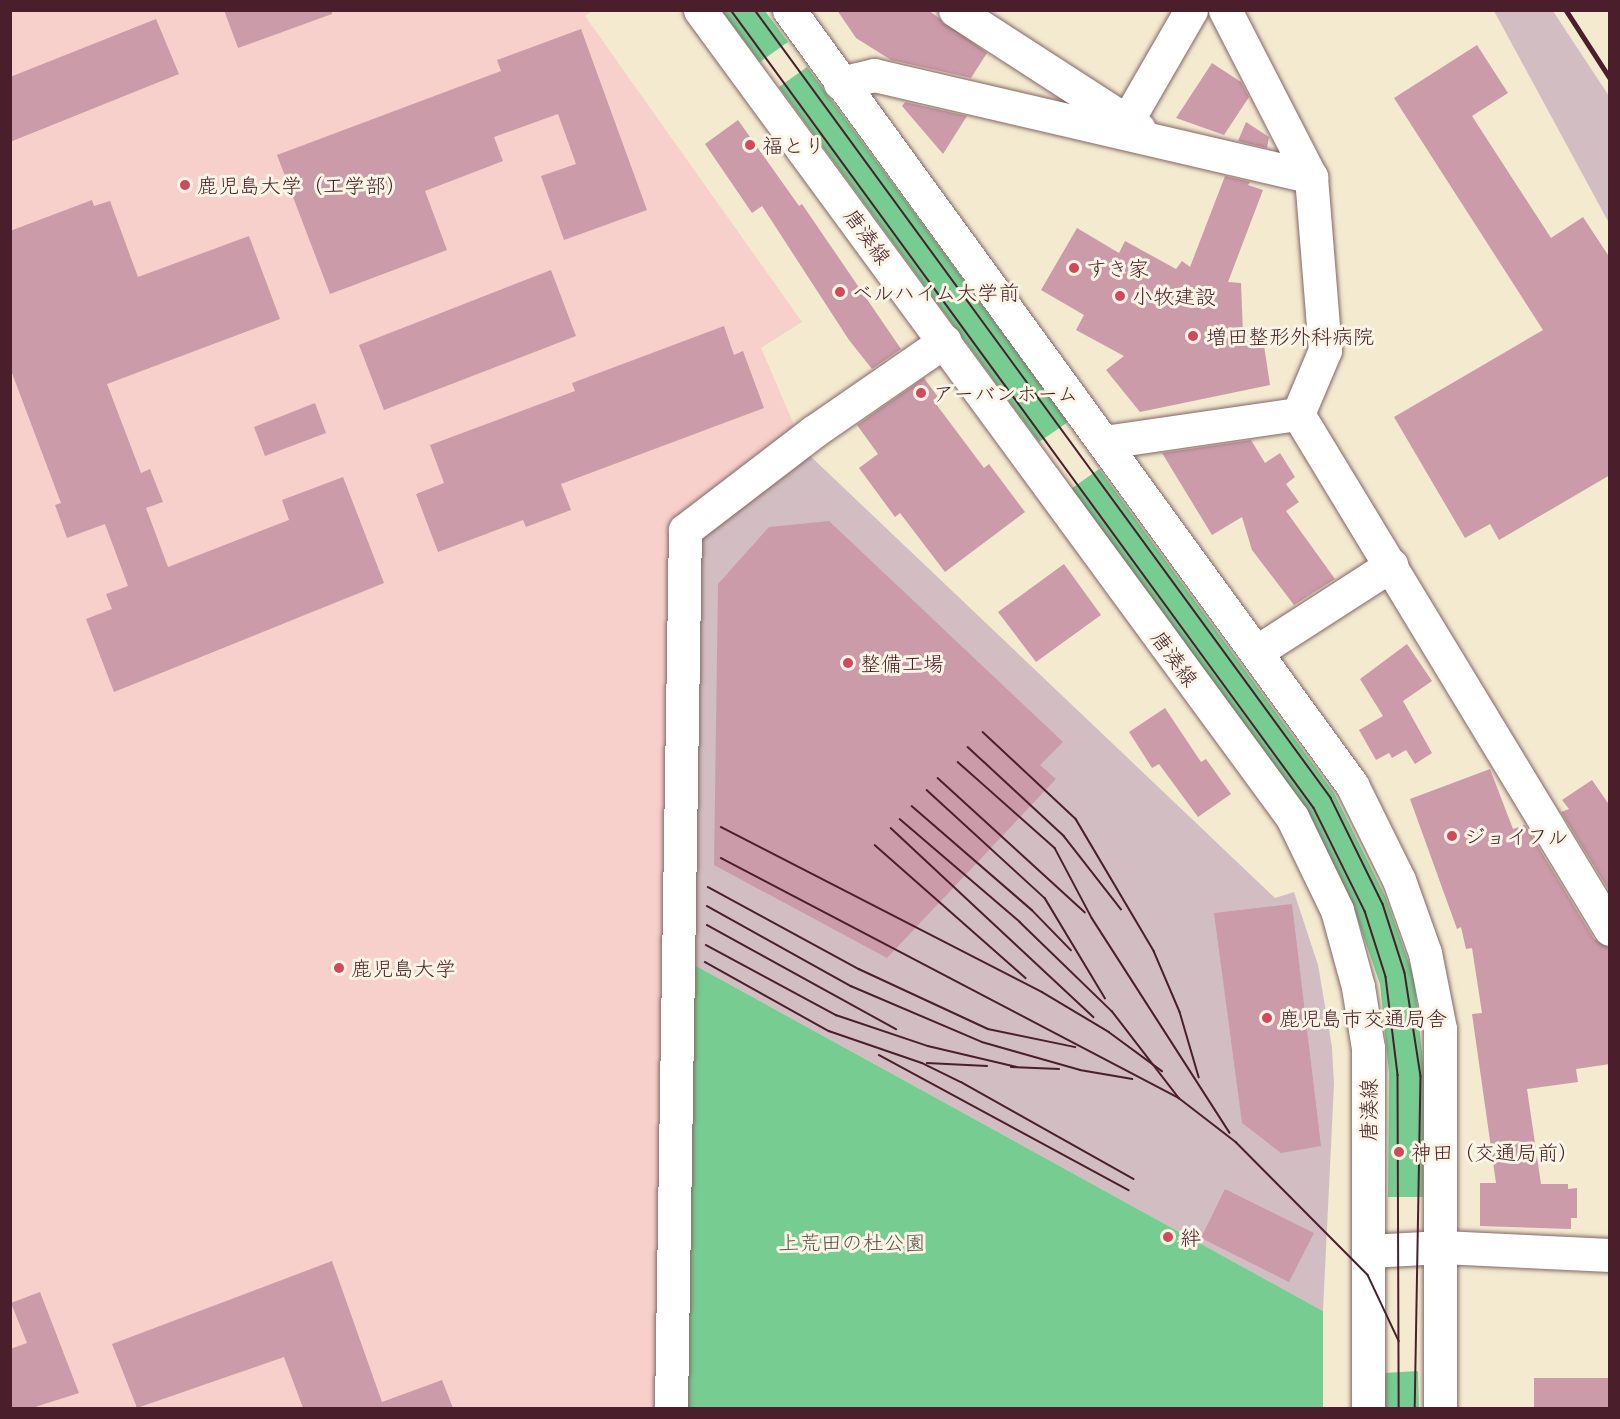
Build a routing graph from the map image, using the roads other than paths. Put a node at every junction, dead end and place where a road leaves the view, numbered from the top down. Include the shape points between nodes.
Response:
1 (700, 10) edge
2 (789, 10) edge
3 (955, 10) edge
4 (1191, 10) edge
5 (1225, 10) edge
6 (840, 83) junction
7 (1127, 122) junction
8 (1161, 142) junction
9 (1311, 177) junction
10 (945, 341) junction
11 (1298, 414) junction
12 (1105, 442) junction
13 (1391, 565) junction
14 (1256, 652) junction
15 (1610, 929) edge
16 (1442, 1247) junction
17 (1369, 1251) junction
18 (1610, 1255) edge
19 (671, 1408) edge
20 (1368, 1408) edge
21 (1440, 1408) edge

1 - 10 street, 唐湊線
2 - 6 street
3 - 7 street
4 - 7 street
5 - 9 street
6 - 8 street via 874,75
6 - 12 street
7 - 8 street
8 - 9 street
9 - 11 street via 1325,350
10 - 17 street, 唐湊線 via 1292,818 1337,910 1358,987 1368,1048
10 - 19 street via 813,432 685,530
11 - 12 street
11 - 13 street
12 - 14 street
13 - 14 street
13 - 15 street
14 - 16 street via 1352,785 1399,880 1425,953 1440,1029
16 - 17 street
16 - 18 street
16 - 21 street
17 - 20 street, 唐湊線

